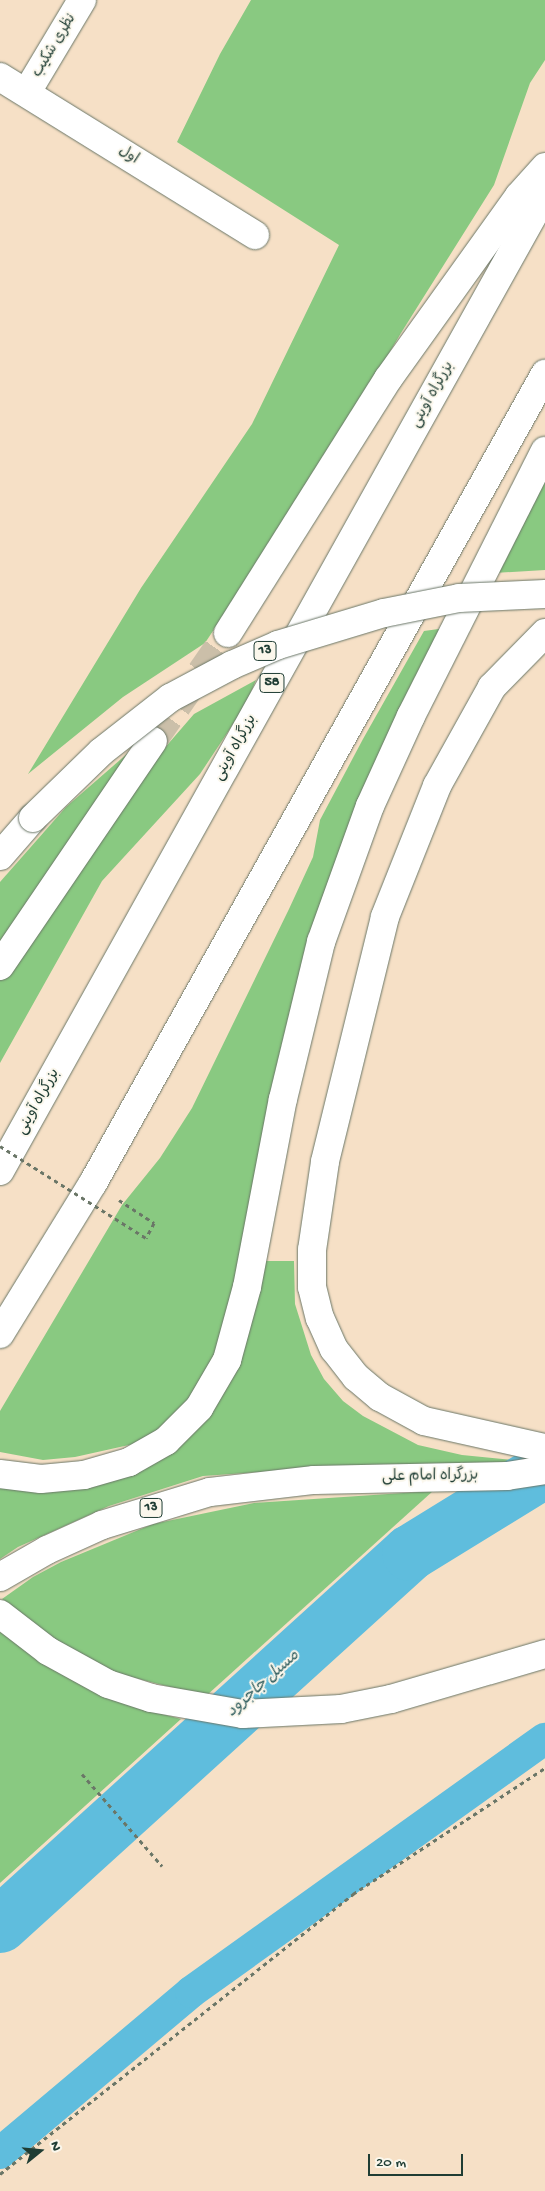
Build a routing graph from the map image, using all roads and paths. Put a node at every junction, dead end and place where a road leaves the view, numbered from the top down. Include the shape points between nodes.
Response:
1 (82, 0) edge
2 (0, 76) edge
3 (27, 92) junction
4 (545, 167) edge
5 (545, 194) edge
6 (255, 235) dead end
7 (545, 374) edge
8 (545, 451) edge
9 (545, 594) edge
10 (228, 633) tunnel mouth
11 (545, 633) edge
12 (153, 740) tunnel mouth
13 (0, 856) edge
14 (0, 966) edge
15 (0, 1146) edge
16 (0, 1171) edge
17 (93, 1183) junction
18 (0, 1334) edge
19 (545, 1448) edge
20 (545, 1470) edge
21 (0, 1474) edge
22 (0, 1577) edge
23 (0, 1614) edge
24 (545, 1654) edge
25 (545, 1768) edge
26 (82, 1774) dead end
27 (162, 1866) dead end
28 (0, 2174) edge

1 - 3 main road, نظری شکیب
2 - 3 main road, اول
3 - 6 main road, اول
4 - 10 main road via 519,196 388,379
5 - 16 main road, بزرگراه آوینی / 58
7 - 17 main road
8 - 21 main road via 410,716 370,806 321,942 283,1099 247,1287 227,1360 199,1408 166,1441 129,1462 84,1475 40,1479
9 - 13 main road, 13, bridge via 459,598 384,612 278,646 232,665 170,698 101,752
11 - 19 main road via 492,686 437,786 385,917 325,1162 312,1250 312,1286 320,1318 334,1349 356,1378 380,1397 424,1421
12 - 14 main road
15 - 17 path, bridge via 146,1238 154,1222
17 - 18 main road
20 - 22 main road, بزرگراه امام علی / 13 via 507,1476 314,1480 210,1492 162,1504 102,1525 47,1550
23 - 24 main road via 48,1651 108,1684 151,1698 243,1714 341,1708 444,1686
25 - 28 path via 353,1894
26 - 27 path

